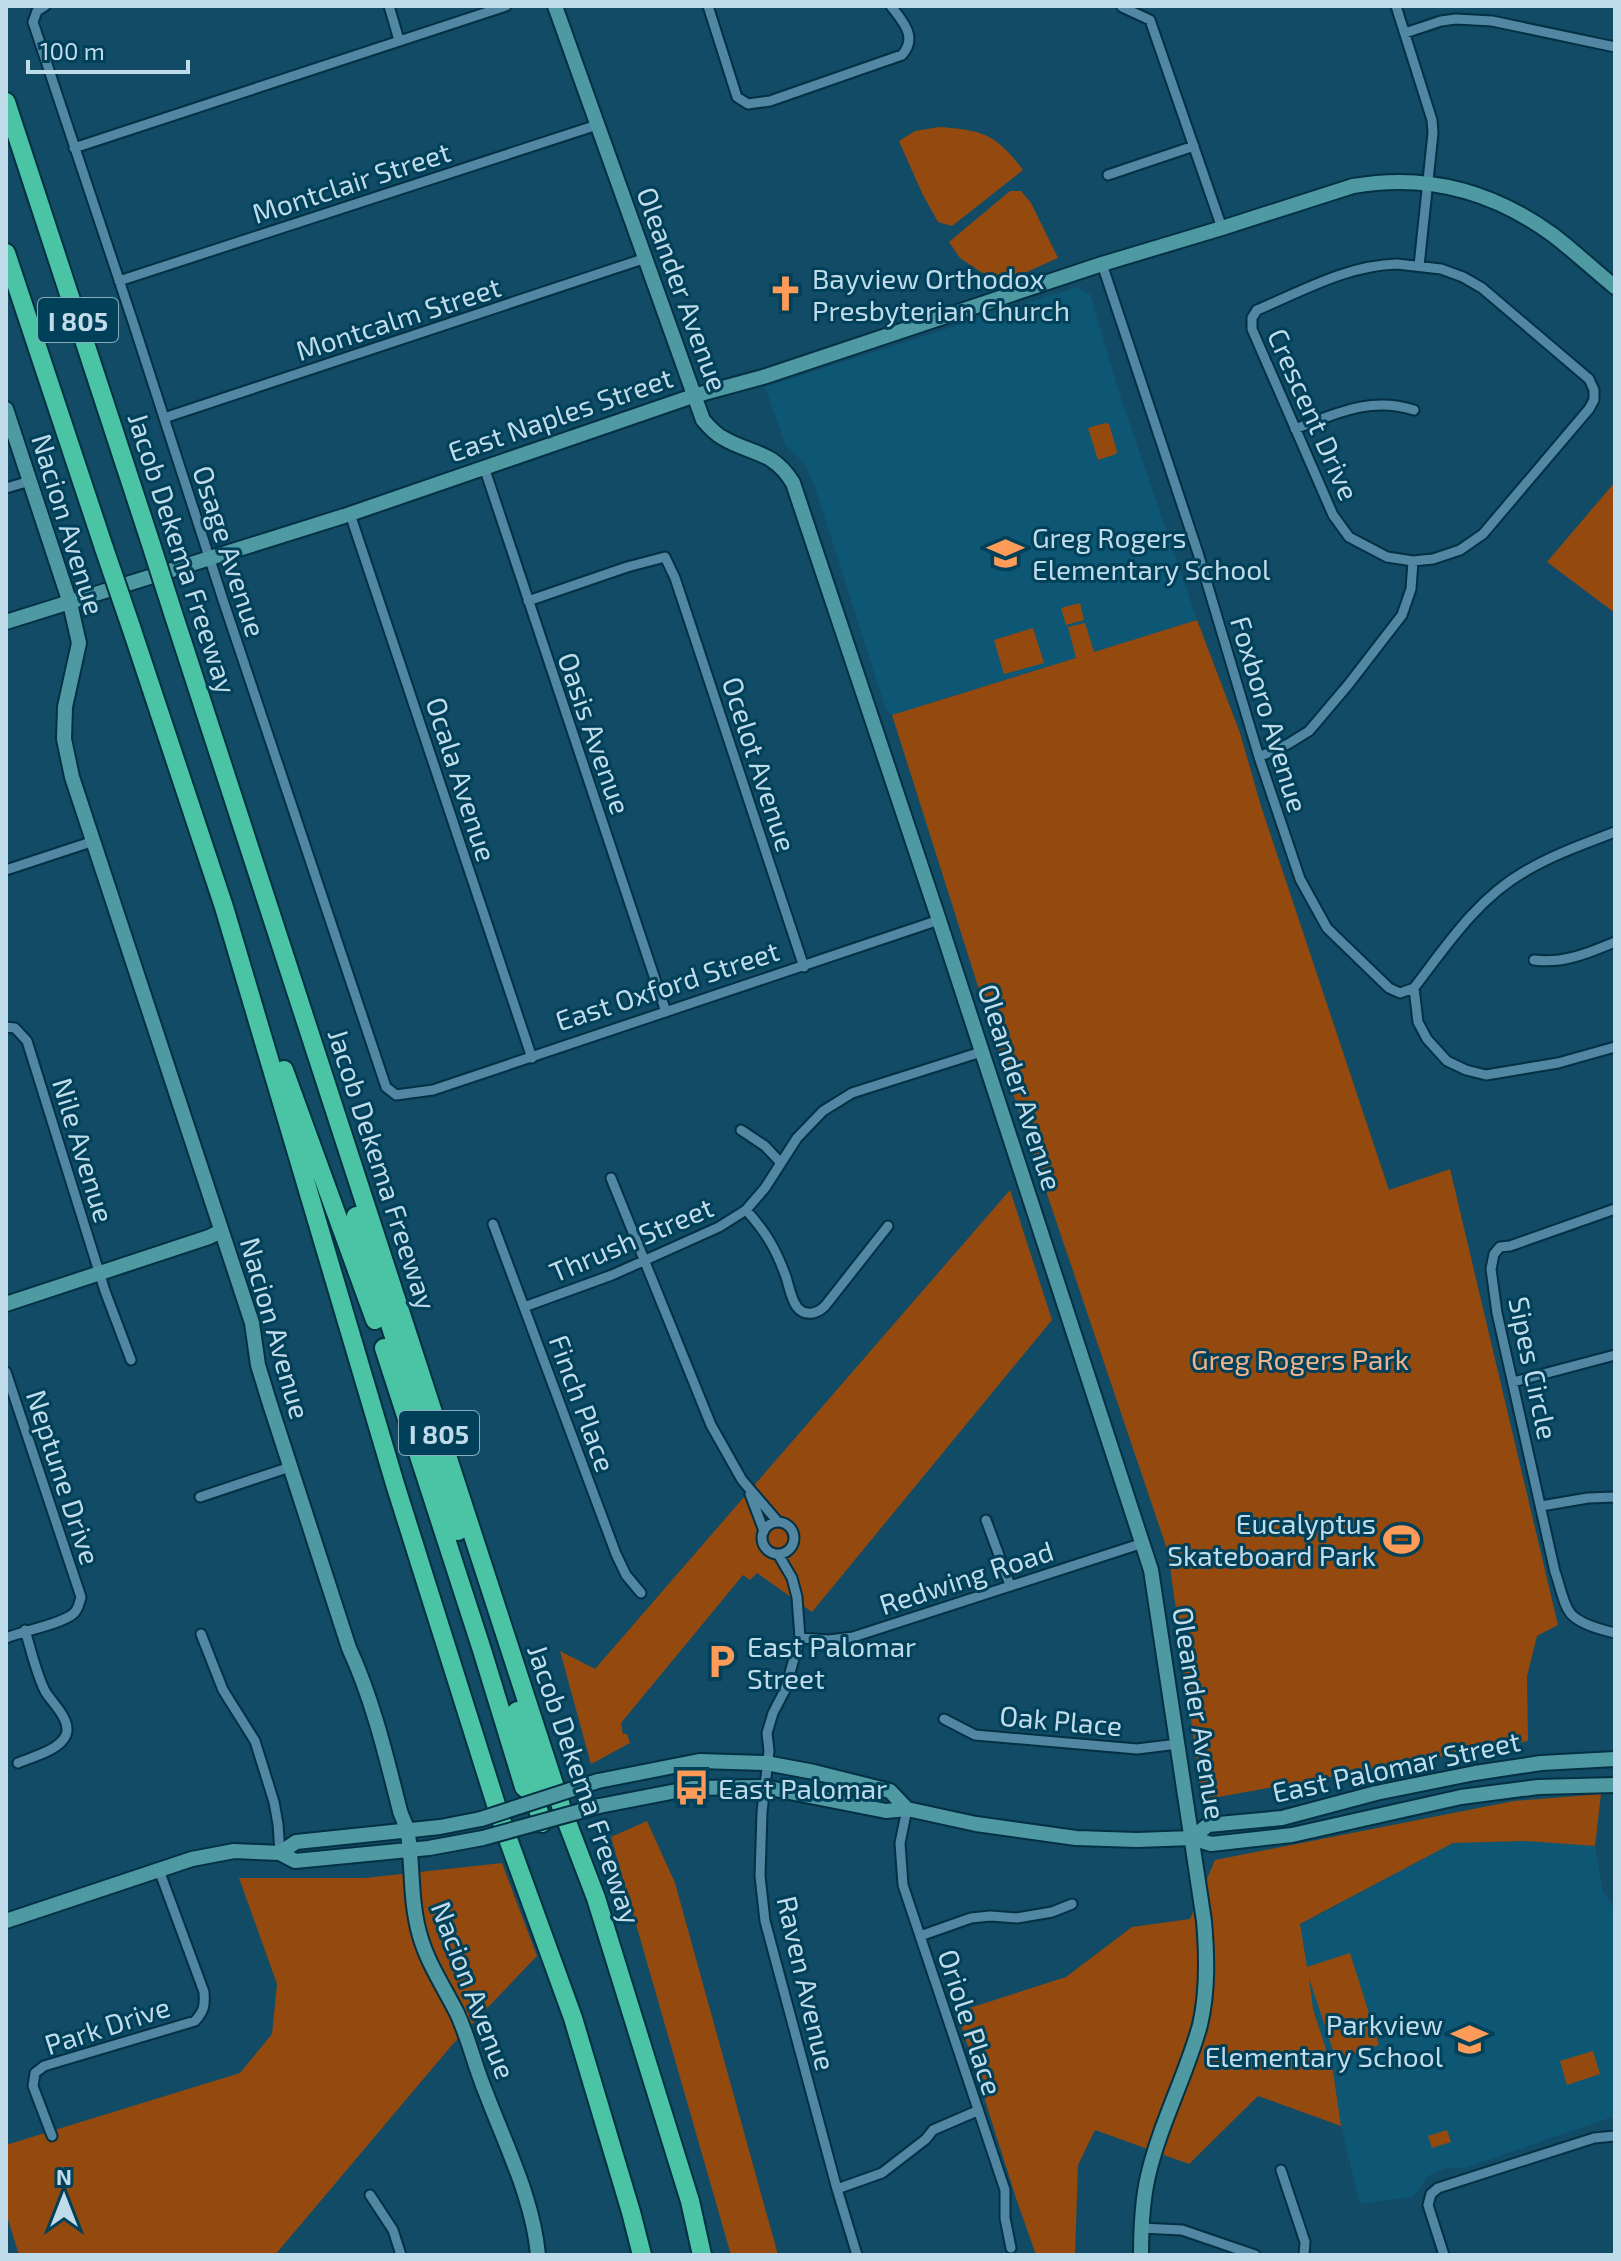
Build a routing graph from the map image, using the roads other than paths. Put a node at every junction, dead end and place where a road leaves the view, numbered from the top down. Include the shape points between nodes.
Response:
1 (45, 6) edge
2 (389, 6) edge
3 (506, 6) edge
4 (555, 6) edge
5 (708, 6) edge
6 (891, 6) edge
7 (1396, 6) edge
8 (1122, 7) edge
9 (1405, 33) junction
10 (399, 40) junction
11 (1615, 47) edge
12 (6, 102) edge
13 (597, 125) junction
14 (1194, 146) junction
15 (74, 148) junction
16 (1108, 175) dead end
17 (1427, 182) junction
18 (1222, 228) junction
19 (6, 253) edge
20 (646, 258) junction
21 (1102, 264) junction
22 (1419, 266) junction
23 (119, 281) junction
24 (1615, 287) edge
25 (693, 396) junction
26 (6, 409) edge
27 (1414, 410) dead end
28 (164, 418) junction
29 (1295, 429) junction
30 (484, 467) junction
31 (30, 481) junction
32 (6, 488) edge
33 (350, 514) junction
34 (210, 558) junction
35 (1413, 561) junction
36 (528, 601) junction
37 (70, 603) junction
38 (173, 613) junction
39 (6, 622) edge
40 (1259, 757) junction
41 (1615, 832) edge
42 (94, 841) junction
43 (6, 870) edge
44 (224, 907) junction
45 (939, 920) junction
46 (1615, 942) edge
47 (1534, 960) dead end
48 (804, 967) junction
49 (1414, 988) junction
50 (666, 1012) junction
51 (6, 1027) edge
52 (1615, 1047) edge
53 (981, 1052) junction
54 (532, 1058) junction
55 (410, 1094) joint
56 (741, 1130) dead end
57 (781, 1163) junction
58 (611, 1178) dead end
59 (1615, 1209) edge
60 (746, 1210) junction
61 (493, 1224) dead end
62 (888, 1226) dead end
63 (221, 1231) junction
64 (644, 1261) junction
65 (100, 1273) junction
66 (6, 1304) edge
67 (524, 1307) junction
68 (1615, 1355) edge
69 (131, 1360) dead end
70 (6, 1372) edge
71 (1513, 1382) junction
72 (290, 1467) junction
73 (747, 1487) junction
74 (200, 1497) dead end
75 (1615, 1497) edge
76 (1541, 1506) junction
77 (986, 1520) dead end
78 (778, 1522) junction
79 (764, 1531) junction
80 (1143, 1543) junction
81 (792, 1546) junction
82 (778, 1554) junction
83 (792, 1578) junction
84 (1010, 1585) junction
85 (641, 1593) dead end
86 (25, 1630) junction
87 (1615, 1633) edge
88 (201, 1634) dead end
89 (6, 1638) edge
90 (800, 1638) junction
91 (489, 1648) junction
92 (944, 1719) dead end
93 (1178, 1744) junction
94 (1615, 1759) edge
95 (1563, 1762) junction
96 (18, 1763) dead end
97 (766, 1763) junction
98 (1615, 1785) edge
99 (764, 1787) junction
100 (1542, 1787) junction
101 (536, 1798) junction
102 (907, 1809) junction
103 (542, 1823) junction
104 (408, 1831) junction
105 (1192, 1838) junction
106 (409, 1849) junction
107 (280, 1853) junction
108 (159, 1870) junction
109 (1072, 1904) dead end
110 (6, 1921) edge
111 (920, 1936) junction
112 (977, 2111) junction
113 (52, 2136) dead end
114 (1614, 2138) edge
115 (1281, 2170) dead end
116 (837, 2189) junction
117 (370, 2195) dead end
118 (1141, 2228) junction
119 (1011, 2248) dead end
120 (401, 2255) edge
121 (538, 2255) edge
122 (642, 2255) edge
123 (702, 2255) edge
124 (857, 2255) edge
125 (1141, 2255) edge
126 (1255, 2255) edge
127 (1304, 2255) edge
128 (1444, 2255) edge

1 - 15 street, Osage Avenue via 33,22
2 - 10 street
3 - 10 street
4 - 13 street, Oleander Avenue
5 - 6 street via 737,97 748,104 902,55 910,32
7 - 9 street
8 - 14 street via 1150,20
9 - 11 street via 1450,20 1492,21
9 - 17 street via 1432,120
10 - 15 street
12 - 38 highway, Jacob Dekema Freeway / I 805, bridge
13 - 20 street, Oleander Avenue
13 - 23 street, Montclair Street
14 - 16 street
14 - 18 street
15 - 23 street, Osage Avenue
17 - 18 street, East Naples Street via 1353,186
17 - 22 street
17 - 24 street, East Naples Street via 1503,203
18 - 21 street, East Naples Street
19 - 44 highway, I 805, bridge
20 - 25 street, Oleander Avenue
20 - 28 street, Montcalm Street
21 - 25 street, East Naples Street
21 - 40 street, Foxboro Avenue
22 - 29 street, Crescent Drive via 1363,267 1257,310 1252,329
22 - 35 street, Crescent Drive via 1452,272 1482,288 1589,379 1594,400 1483,534 1460,550
23 - 28 street, Osage Avenue
25 - 30 street, East Naples Street
25 - 45 street, Oleander Avenue via 703,420 717,434 768,456 793,483
26 - 31 street, Nacion Avenue
27 - 29 street via 1373,404
28 - 34 street, Osage Avenue
29 - 35 street, Crescent Drive via 1333,515 1349,537 1387,557
30 - 33 street, East Naples Street
30 - 36 street, Oasis Avenue
31 - 32 street
31 - 37 street, Nacion Avenue
33 - 34 street, East Naples Street
33 - 54 street, Ocala Avenue
34 - 37 street, East Naples Street
34 - 55 street, Osage Avenue via 386,1087 396,1095
35 - 40 street via 1402,615 1309,731
36 - 48 street, Ocelot Avenue via 665,557
36 - 50 street, Oasis Avenue
37 - 39 street, East Naples Street
37 - 42 street, Nacion Avenue via 79,643 64,739
38 - 91 highway
38 - 123 highway, Jacob Dekema Freeway / I 805 via 562,1809 596,1898
40 - 49 street, Foxboro Avenue via 1300,879 1327,928 1389,988 1400,993
41 - 49 street via 1547,859 1487,899
42 - 43 street
42 - 63 street, Nacion Avenue
44 - 91 highway
44 - 122 highway, I 805 via 400,1499 499,1814 573,2018
45 - 48 street, East Oxford Street
45 - 53 street, Oleander Avenue
46 - 47 street via 1571,959
48 - 50 street, East Oxford Street
49 - 52 street via 1418,1022 1427,1039 1447,1061 1466,1070 1486,1075
50 - 54 street, East Oxford Street
51 - 65 street, Nile Avenue via 15,1028 27,1041
53 - 57 street, Thrush Street via 852,1093 823,1111
53 - 80 street, Oleander Avenue
54 - 55 street, East Oxford Street
56 - 57 street
57 - 60 street, Thrush Street
58 - 64 street
59 - 71 street, Sipes Circle via 1500,1247 1494,1254 1497,1313
60 - 62 street via 775,1249 797,1307 808,1313 825,1306
60 - 64 street, Thrush Street
61 - 67 street, Finch Place
63 - 65 street
63 - 72 street, Nacion Avenue
64 - 67 street, Thrush Street
64 - 73 street via 711,1425
65 - 66 street
65 - 69 street, Nile Avenue
67 - 85 street, Finch Place via 616,1554
68 - 71 street
70 - 86 street, Neptune Drive via 81,1597 79,1607 62,1620
71 - 76 street, Sipes Circle
72 - 74 street
72 - 104 street, Nacion Avenue
73 - 78 street
73 - 79 street
75 - 76 street
76 - 87 street, Sipes Circle via 1568,1609 1590,1625
77 - 84 street
78 - 79 street
78 - 81 street via 792,1530
79 - 82 street via 765,1548
80 - 84 street, Redwing Road
80 - 93 street, Oleander Avenue
81 - 82 street
81 - 83 street, Raven Avenue
82 - 83 street, Raven Avenue
83 - 90 street, Raven Avenue
84 - 90 street, Redwing Road via 853,1637
86 - 89 street
86 - 96 street via 44,1690 67,1728 58,1745
88 - 107 street via 223,1691 255,1741 274,1802
90 - 97 street, Raven Avenue via 767,1733
91 - 101 highway via 539,1782
92 - 93 street, Oak Place via 975,1735 1137,1749
93 - 105 street, Oleander Avenue
94 - 95 street, East Palomar Street
95 - 100 street via 1547,1774
95 - 105 street, East Palomar Street via 1475,1773 1282,1818 1208,1825
97 - 99 street, Raven Avenue
97 - 101 street, East Palomar Street, bridge via 699,1761
97 - 102 street, East Palomar Street via 890,1791
98 - 100 street, East Palomar Street
99 - 102 street, East Palomar Street via 886,1811
99 - 103 street, East Palomar Street, bridge via 692,1788
99 - 116 street, Raven Avenue via 760,1876 765,1921
100 - 105 street, East Palomar Street via 1461,1797 1292,1835 1211,1844
101 - 103 highway, bridge
101 - 104 street, East Palomar Street, bridge via 481,1819
102 - 105 street, East Palomar Street via 1076,1838
102 - 111 street, Oriole Place via 900,1864
103 - 106 street, East Palomar Street, bridge
104 - 106 street, Nacion Avenue
104 - 107 street, East Palomar Street via 296,1842
105 - 118 street, Oleander Avenue via 1206,1946 1206,1990 1200,2024 1149,2174
106 - 107 street, East Palomar Street via 295,1861
106 - 121 street, Nacion Avenue via 420,1937 467,2037 526,2199
107 - 108 street, East Palomar Street via 234,1851
108 - 110 street, East Palomar Street
108 - 113 street, Park Drive via 204,1992 203,2012 195,2021 35,2073 33,2086
109 - 111 street via 1017,1918 971,1918
111 - 112 street, Oriole Place
112 - 116 street via 933,2130 882,2173
112 - 119 street, Oriole Place via 1005,2190
114 - 128 street via 1594,2138 1438,2188 1428,2205
115 - 127 street via 1305,2242
116 - 124 street, Raven Avenue
117 - 120 street via 393,2230
118 - 125 street, Oleander Avenue
118 - 126 street via 1182,2230

